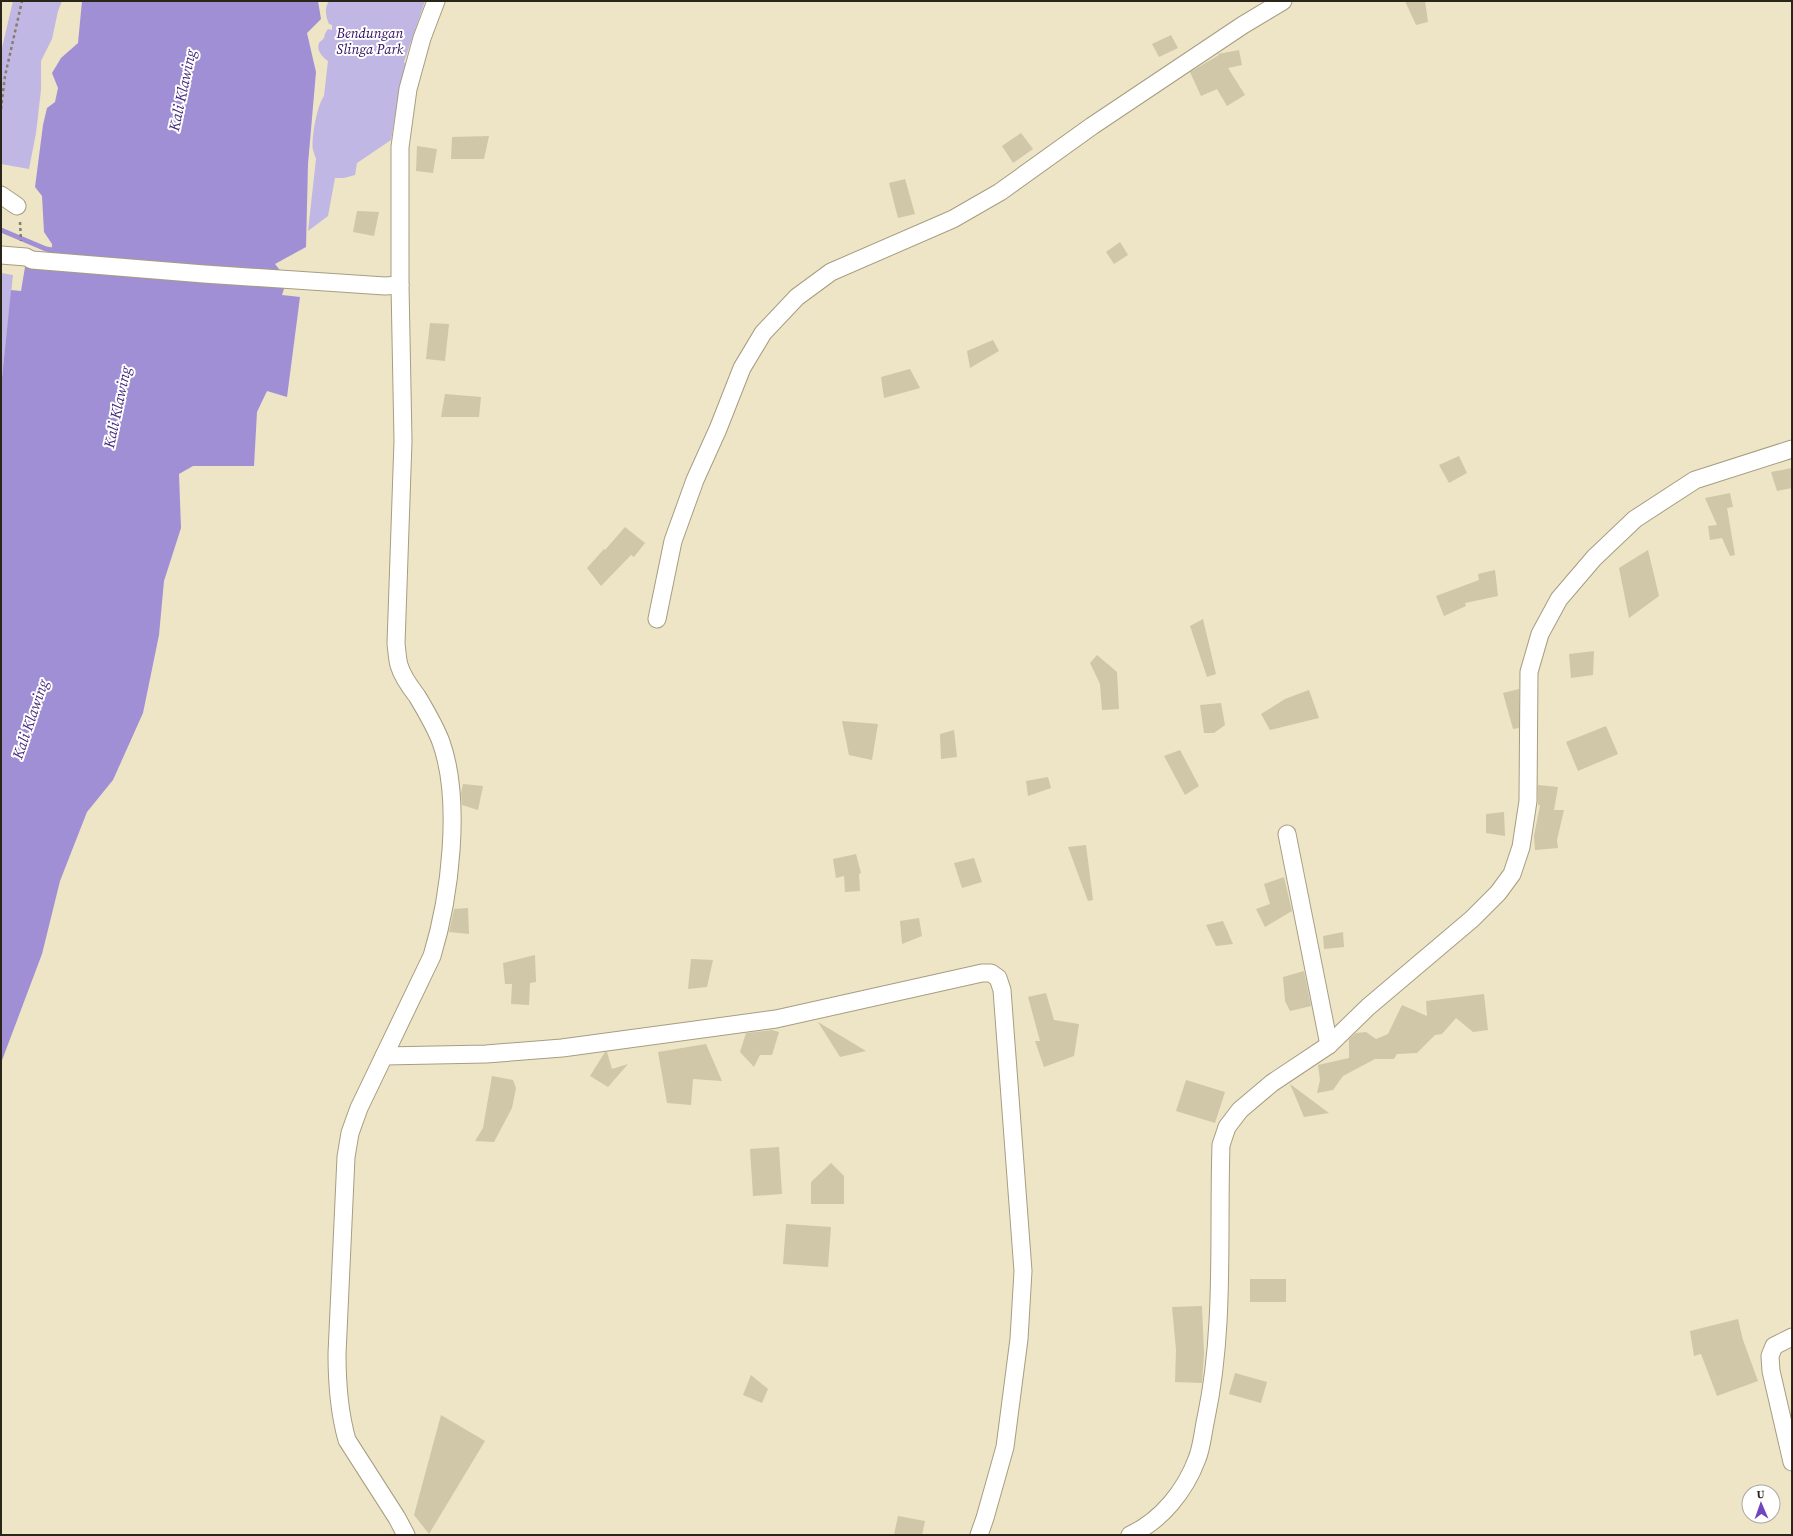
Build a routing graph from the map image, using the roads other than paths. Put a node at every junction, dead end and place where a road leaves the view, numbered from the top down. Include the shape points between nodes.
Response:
1 (436, 1) edge
2 (1283, 1) edge
3 (1, 195) edge
4 (17, 206) road end
5 (1, 256) edge
6 (392, 285) junction
7 (1792, 449) edge
8 (657, 618) dead end
9 (1287, 834) dead end
10 (1329, 1044) junction
11 (384, 1056) junction
12 (1792, 1337) edge
13 (1792, 1462) edge
14 (406, 1535) edge
15 (979, 1535) edge
16 (1130, 1535) edge

1 - 6 street via 422,38 408,89 400,146
2 - 8 street via 1092,126 1000,192 953,220 831,272 797,297 763,333 742,368 695,480 673,541
3 - 4 street
5 - 6 street via 188,273
6 - 11 street via 403,440 396,644 399,665 428,713 441,742 449,774 453,820 440,931 432,956
7 - 10 street via 1695,480 1635,519 1594,558 1559,599 1540,634 1529,672 1528,801 1521,847 1512,874 1498,893 1472,919 1368,1007
9 - 10 street
10 - 16 street via 1272,1083 1240,1110 1227,1127 1221,1145 1218,1333 1210,1398 1197,1459 1175,1500 1145,1528
11 - 14 street via 359,1108 350,1133 346,1158 337,1379 347,1440
11 - 15 street via 486,1054 562,1048 776,1019 982,973 991,973 998,978 1002,990 1006,1034 1023,1271 1019,1339 1005,1447
12 - 13 street via 1774,1346 1770,1356 1771,1371

